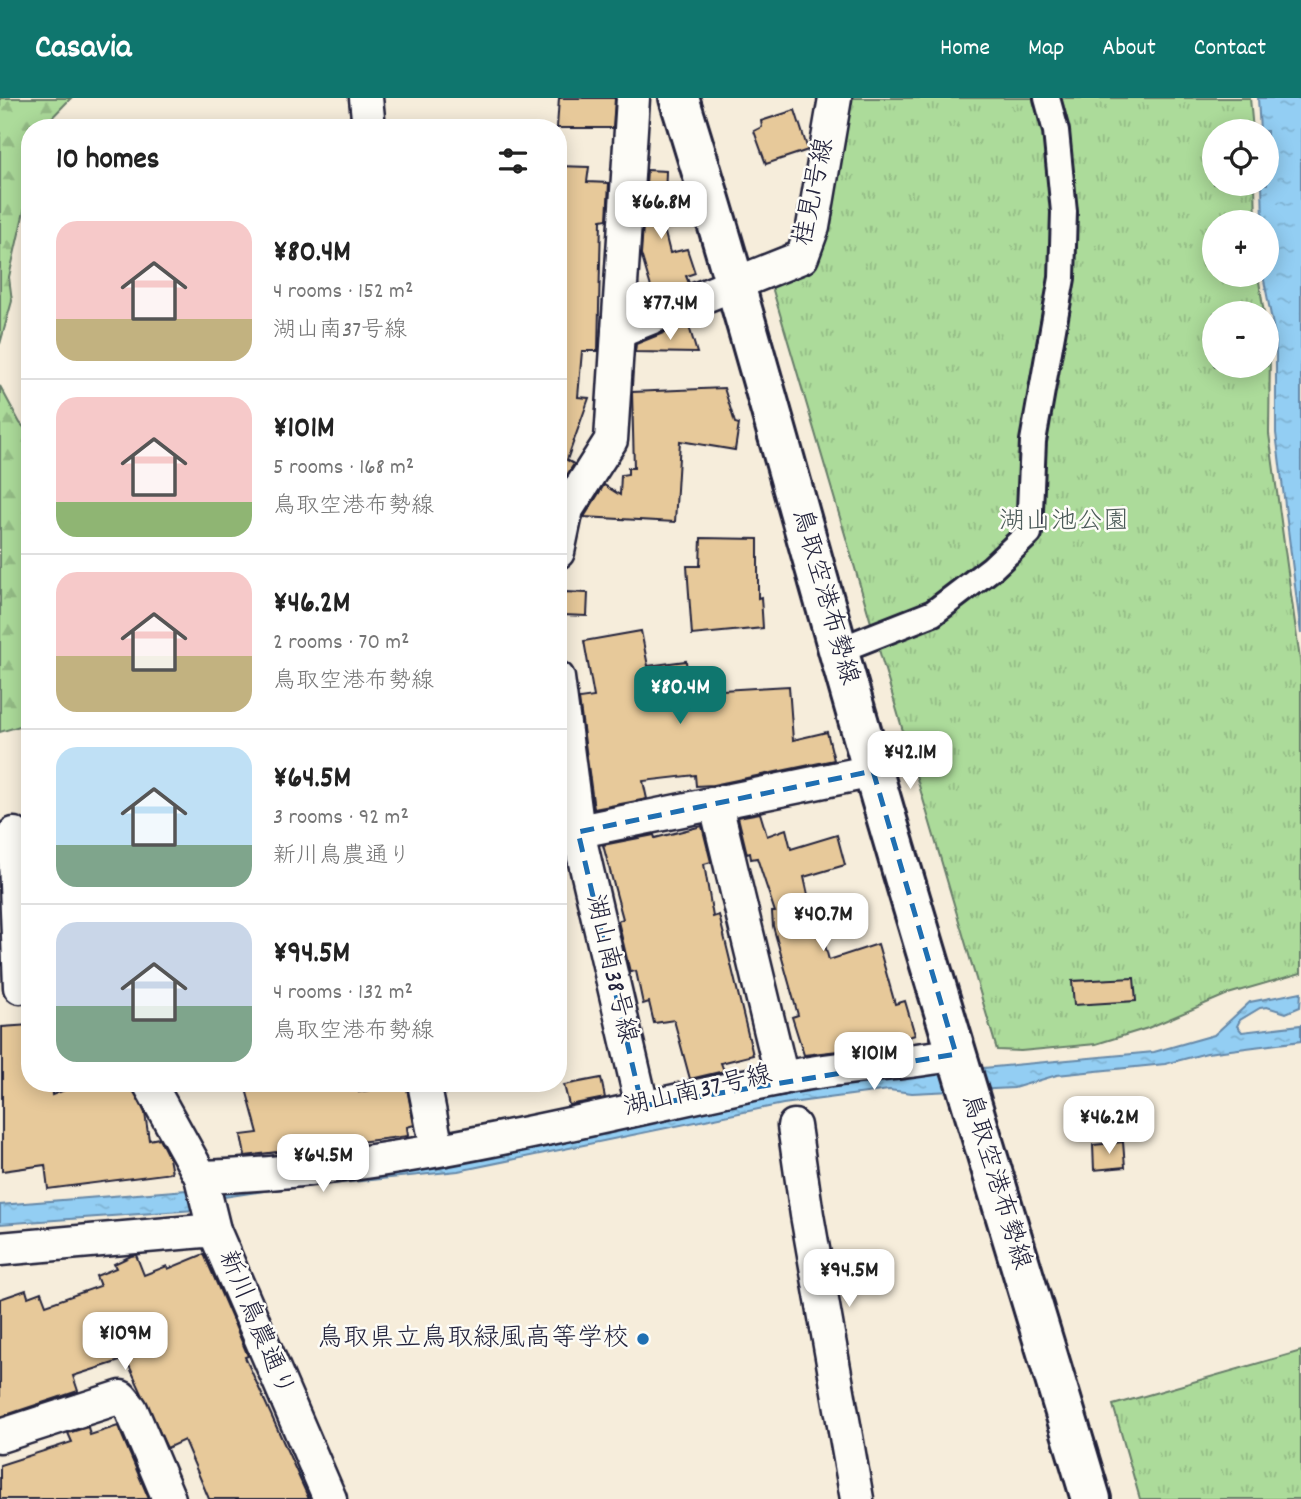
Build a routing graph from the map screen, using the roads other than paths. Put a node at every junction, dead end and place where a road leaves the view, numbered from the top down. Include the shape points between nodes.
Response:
1 (366, 98) edge
2 (633, 98) edge
3 (679, 98) edge
4 (835, 98) edge
5 (1047, 98) edge
6 (368, 119) edge
7 (737, 283) junction
8 (618, 331) junction
9 (567, 513) edge
10 (839, 650) junction
11 (873, 771) junction
12 (716, 805) junction
13 (14, 834) dead end
14 (568, 834) edge
15 (17, 987) edge
16 (956, 1054) junction
17 (782, 1078) junction
18 (154, 1092) edge
19 (426, 1092) edge
20 (642, 1106) junction
21 (794, 1126) dead end
22 (437, 1149) junction
23 (201, 1177) junction
24 (214, 1230) junction
25 (0, 1248) edge
26 (0, 1436) edge
27 (169, 1499) edge
28 (330, 1499) edge
29 (857, 1499) edge
30 (1091, 1499) edge

1 - 6 street
2 - 8 street
3 - 7 main road, 鳥取空港布勢線
4 - 7 street, 桂見1号線 via 809,244 802,257
5 - 10 street via 1056,131 1064,212 1062,278 1033,441 1029,533 933,613
7 - 8 street, 桂見1号線
7 - 10 main road, 鳥取空港布勢線
8 - 9 street via 611,440
10 - 11 main road, 鳥取空港布勢線
11 - 12 street
11 - 16 main road, 鳥取空港布勢線
12 - 14 street
12 - 17 street, 湖山南37号線
13 - 15 street
14 - 20 street, 湖山南38号線
16 - 17 street
16 - 30 main road, 鳥取空港布勢線
17 - 20 street, 湖山南37号線
18 - 23 street
19 - 22 street
20 - 22 street, 湖山南37号線
21 - 29 street
22 - 23 street, 湖山南37号線 via 313,1169
23 - 24 street
24 - 25 street, 新川鳥農通り
24 - 28 street, 新川鳥農通り
26 - 27 street via 121,1397 131,1409

